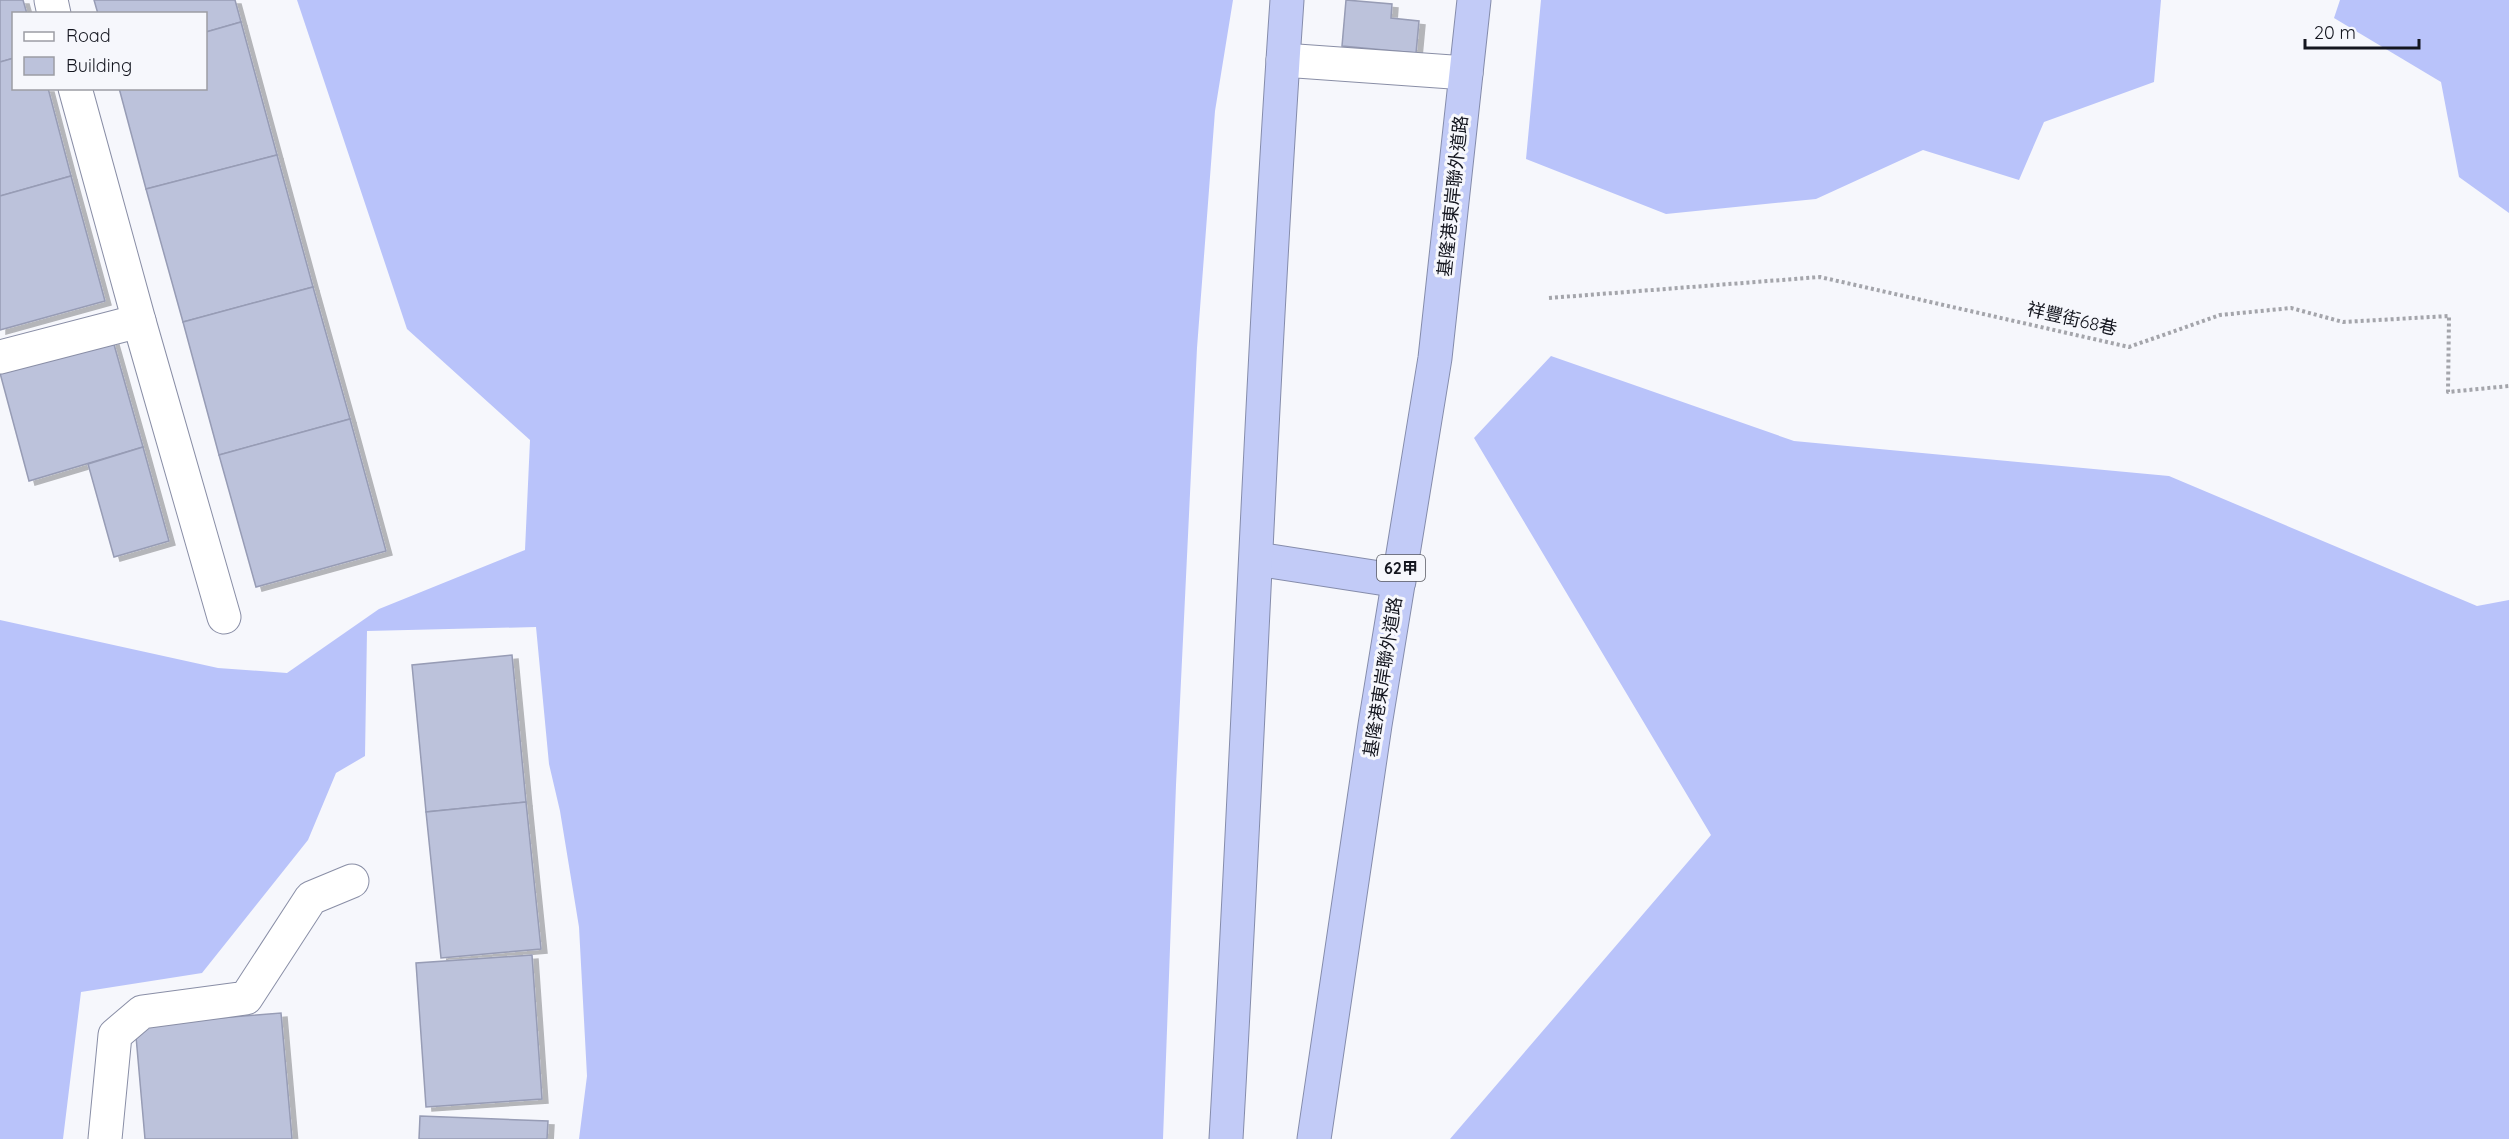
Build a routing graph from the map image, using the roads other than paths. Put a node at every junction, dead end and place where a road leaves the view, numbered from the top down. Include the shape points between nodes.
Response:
1 (1287, 0) edge
2 (1474, 0) edge
3 (1283, 60) junction
4 (1466, 73) junction
5 (76, 90) edge
6 (139, 321) junction
7 (0, 357) edge
8 (1257, 559) junction
9 (1399, 581) junction
10 (225, 617) dead end
11 (352, 881) dead end
12 (1315, 1137) edge
13 (105, 1139) edge
14 (1226, 1139) edge

1 - 3 highway
2 - 4 highway, 基隆港東岸聯外道路 / 62甲
3 - 4 street
3 - 8 highway
4 - 9 highway, 基隆港東岸聯外道路 / 62甲 via 1436,358
5 - 6 street
6 - 7 street
6 - 10 street
8 - 9 highway
8 - 14 highway
9 - 12 highway, 基隆港東岸聯外道路 / 62甲
11 - 13 street via 311,898 246,998 142,1012 115,1035

